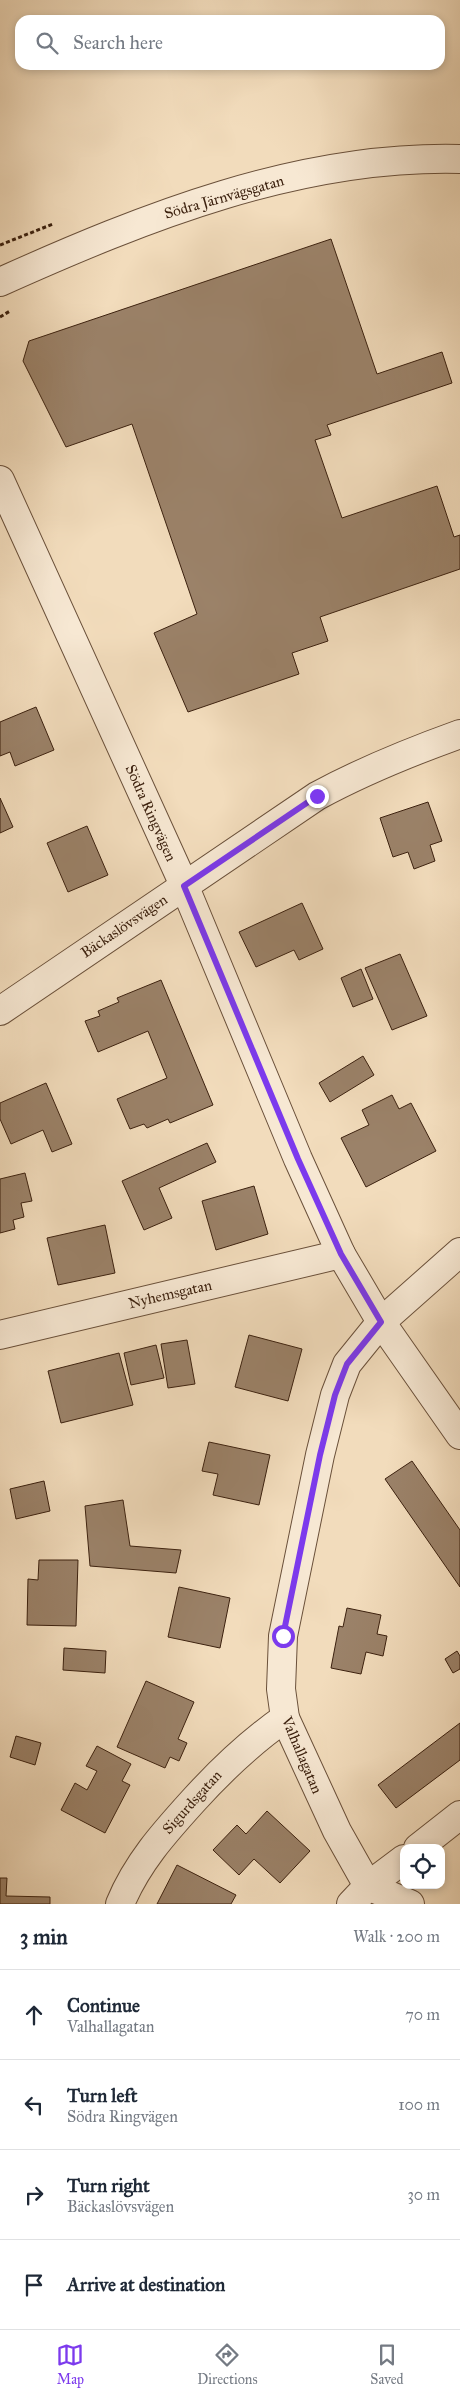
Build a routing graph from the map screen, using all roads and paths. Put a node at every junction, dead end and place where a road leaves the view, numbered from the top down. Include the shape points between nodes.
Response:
1 (460, 159) edge
2 (0, 282) edge
3 (15, 308) dead end
4 (0, 317) edge
5 (0, 480) edge
6 (460, 734) edge
7 (184, 886) junction
8 (0, 1011) edge
9 (460, 1252) edge
10 (341, 1254) junction
11 (381, 1322) junction
12 (0, 1335) edge
13 (460, 1435) edge
14 (284, 1718) junction
15 (460, 1815) edge
16 (423, 1844) edge
17 (400, 1862) edge
18 (360, 1895) edge
19 (120, 1904) edge
20 (410, 1904) edge

1 - 2 street, Södra Järnvägsgatan via 372,164 306,174 208,199 126,228
3 - 4 path
5 - 7 street, Södra Ringvägen
6 - 7 street, Bäckaslövsvägen via 397,756 317,796
7 - 8 street, Bäckaslövsvägen
7 - 10 street, Södra Ringvägen
9 - 11 street, Valhallagatan
10 - 11 street, Södra Ringvägen
10 - 12 street, Nyhemsgatan
11 - 13 street, Södra Ringvägen
11 - 14 street, Valhallagatan via 347,1364 335,1395 320,1455 283,1636 281,1689
14 - 18 street, Valhallagatan via 337,1831
14 - 19 street, Sigurdsgatan via 231,1759 173,1822 146,1855
15 - 16 street
17 - 18 street
18 - 20 street

